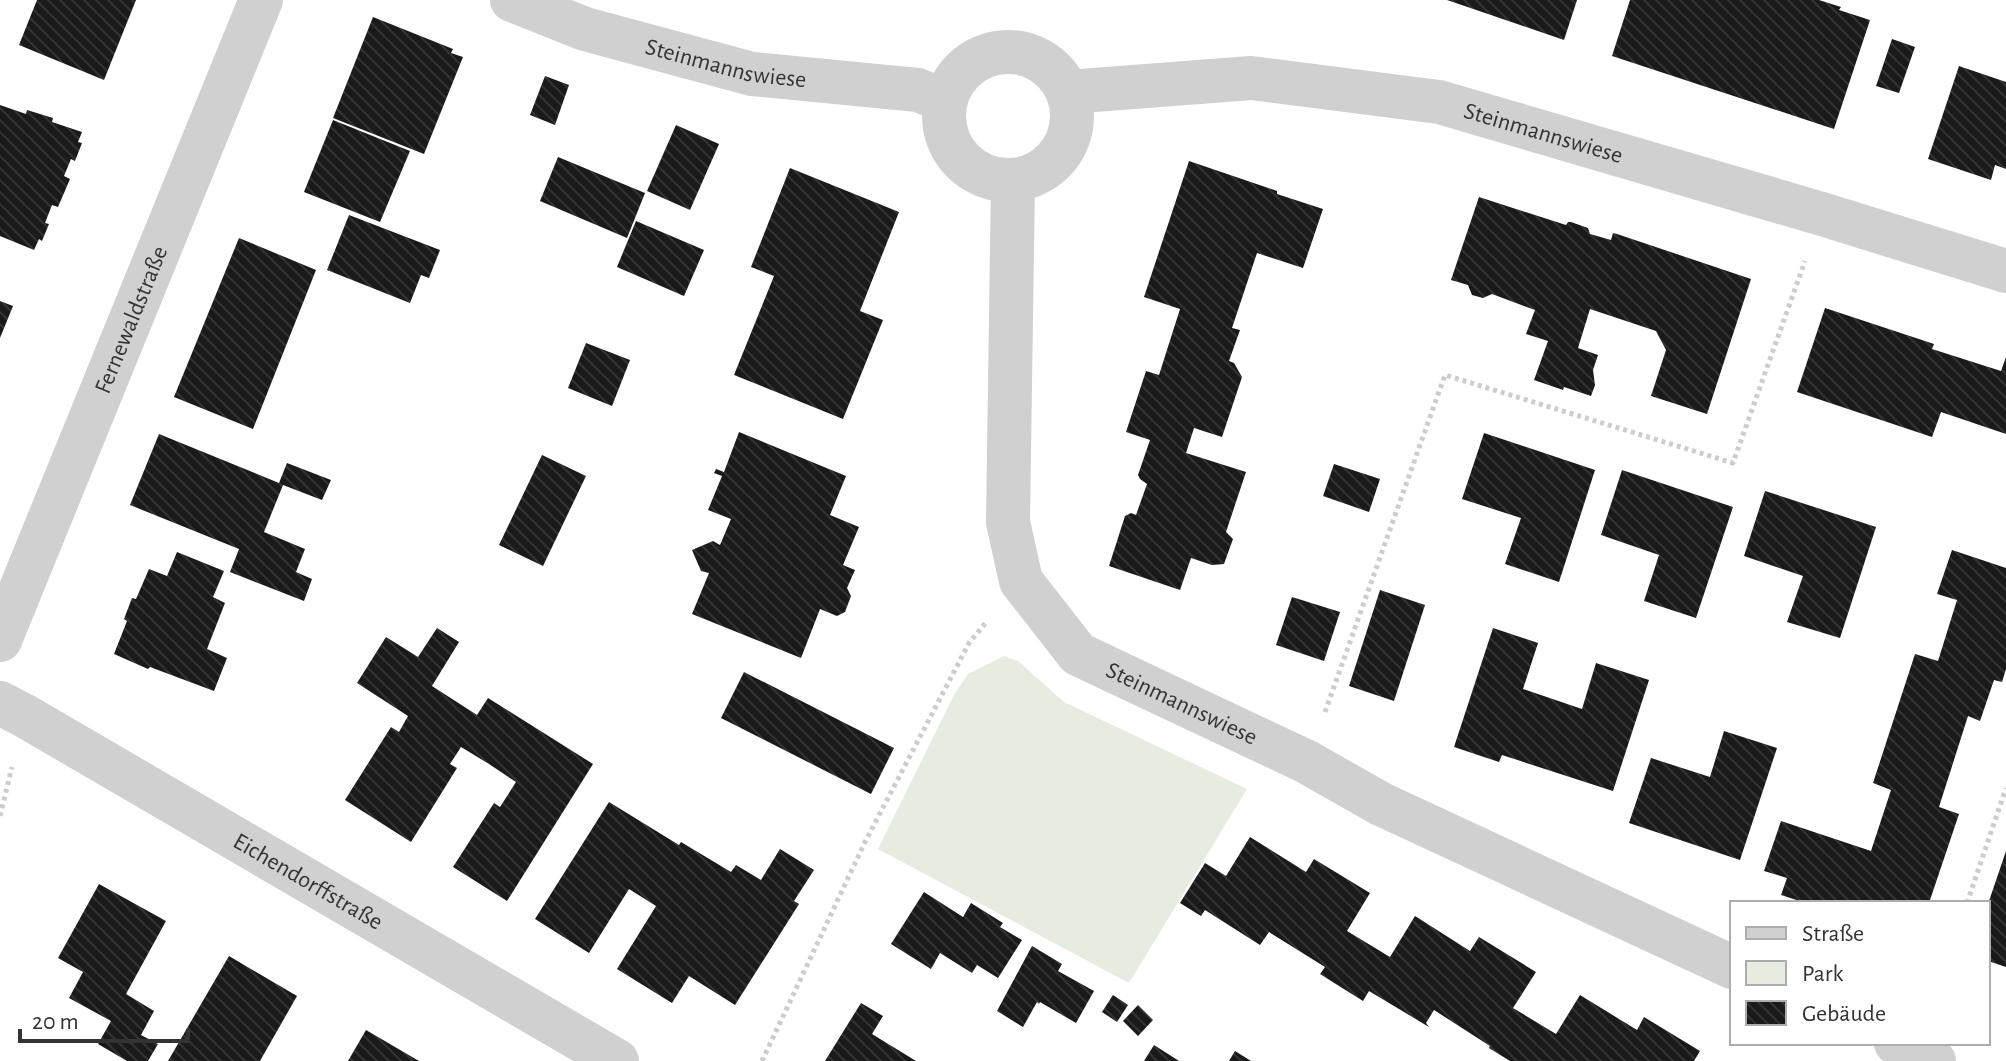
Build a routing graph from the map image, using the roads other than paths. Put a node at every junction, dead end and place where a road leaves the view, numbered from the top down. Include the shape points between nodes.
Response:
1 (261, 0) edge
2 (512, 0) edge
3 (1068, 92) junction
4 (945, 101) junction
5 (1013, 180) junction
6 (2006, 271) edge
7 (0, 640) edge
8 (0, 703) edge
9 (1730, 966) edge
10 (1900, 1045) edge
11 (617, 1061) edge
12 (1934, 1061) edge

1 - 7 street, Fernewaldstraße
2 - 4 street, Steinmannswiese via 585,29 752,74 918,90
3 - 4 street via 1053,70 1030,55 1003,51 977,59 956,77
3 - 5 street via 1068,140 1046,167
3 - 6 street, Steinmannswiese via 1251,78 1439,102
4 - 5 street via 944,125 952,148 989,178
5 - 9 street, Steinmannswiese via 1008,522 1021,581 1078,654 1307,762 1381,804
8 - 11 street, Eichendorffstraße
10 - 12 street

